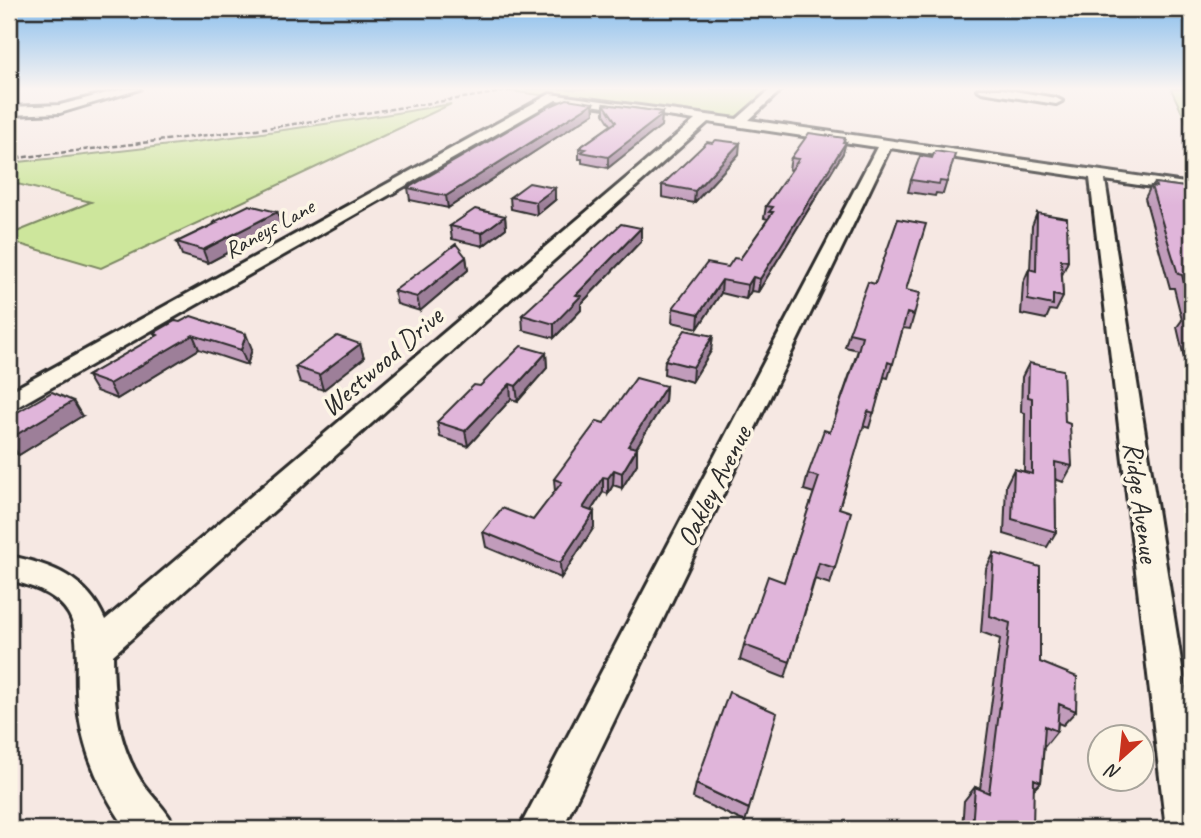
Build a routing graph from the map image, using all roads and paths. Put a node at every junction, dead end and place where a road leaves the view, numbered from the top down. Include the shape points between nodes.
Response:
1 (497, 128) edge
2 (693, 128) edge
3 (775, 128) edge
4 (885, 144) junction
5 (1097, 174) junction
6 (1192, 188) edge
7 (9, 402) edge
8 (9, 568) edge
9 (96, 649) junction
10 (155, 829) edge
11 (540, 829) edge
12 (1188, 829) edge

1 - 7 street, Raneys Lane
2 - 9 street, Westwood Drive
3 - 4 street
4 - 5 street
4 - 11 street, Oakley Avenue
5 - 6 street
5 - 12 street, Ridge Avenue
8 - 9 street via 55,581 78,601 92,624
9 - 10 street via 95,696 119,786

